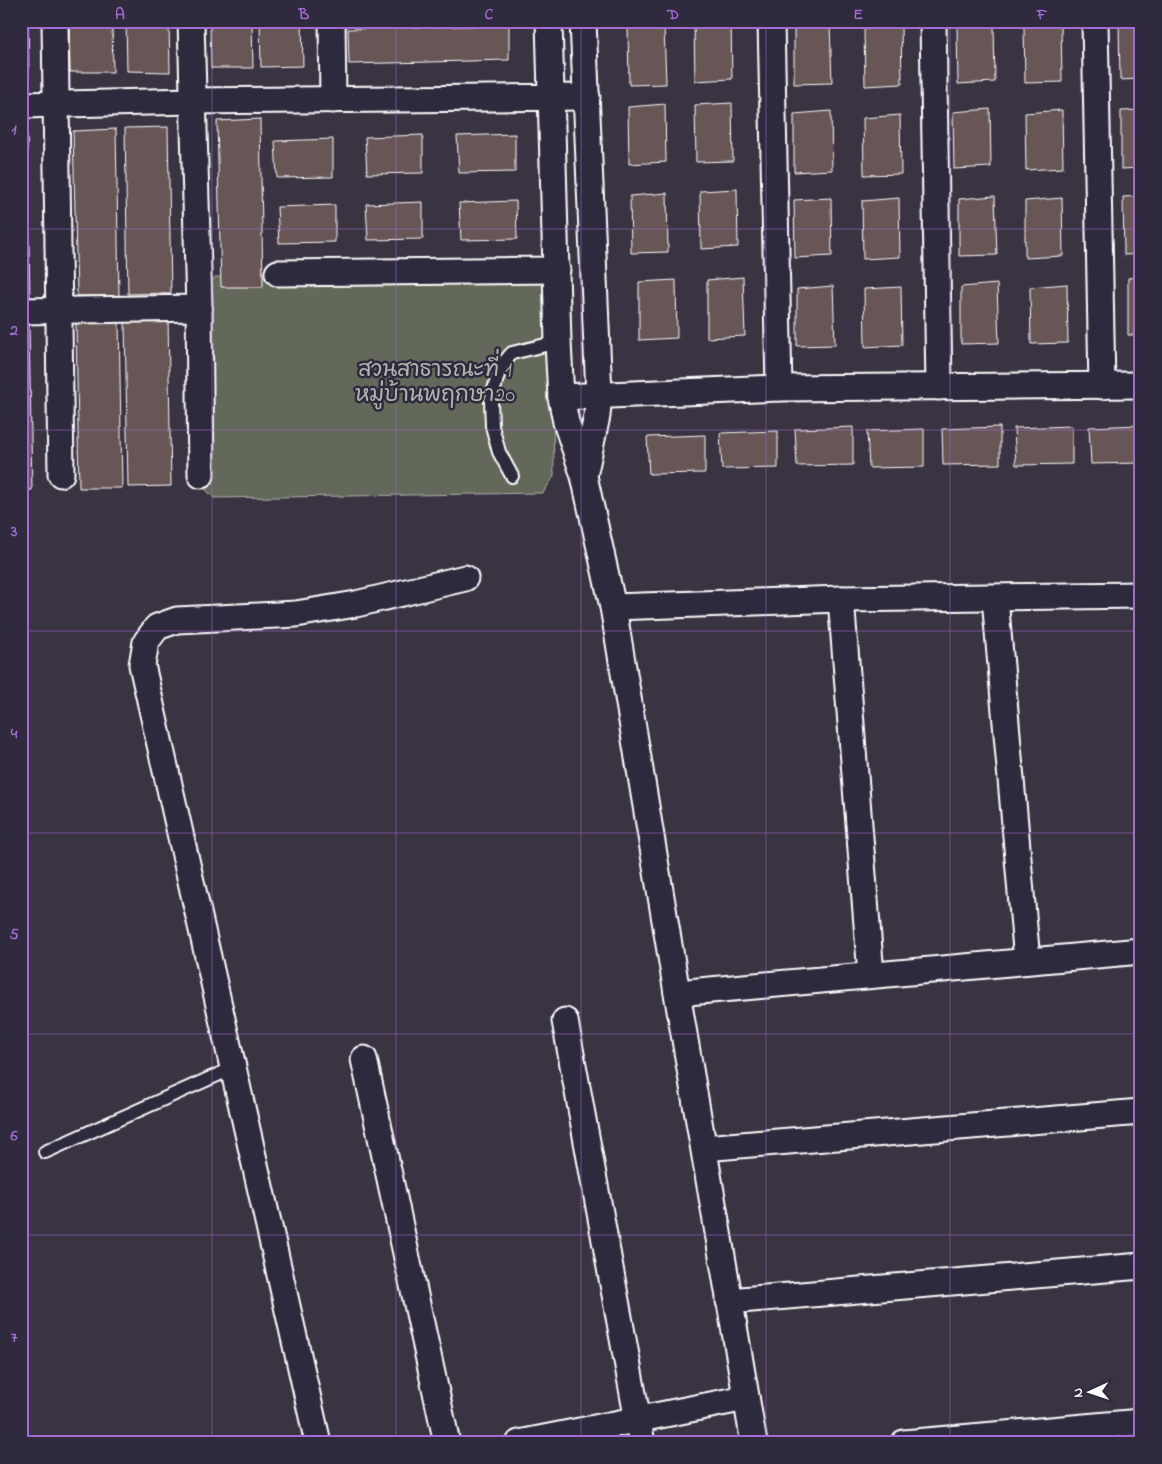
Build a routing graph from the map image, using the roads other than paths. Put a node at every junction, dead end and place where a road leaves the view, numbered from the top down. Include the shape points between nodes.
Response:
1 (55, 21) edge
2 (191, 21) edge
3 (332, 21) edge
4 (549, 21) edge
5 (583, 21) edge
6 (771, 21) edge
7 (933, 21) edge
8 (1095, 21) edge
9 (587, 97) junction
10 (550, 98) junction
11 (333, 100) junction
12 (193, 101) junction
13 (21, 105) edge
14 (56, 105) junction
15 (557, 270) junction
16 (278, 273) dead end
17 (199, 308) junction
18 (21, 310) edge
19 (59, 310) junction
20 (558, 342) junction
21 (1141, 385) edge
22 (1102, 386) junction
23 (939, 387) junction
24 (779, 388) junction
25 (599, 395) junction
26 (561, 397) junction
27 (61, 474) dead end
28 (201, 475) dead end
29 (512, 476) dead end
30 (584, 476) junction
31 (465, 578) dead end
32 (1141, 594) edge
33 (995, 598) junction
34 (841, 599) junction
35 (613, 607) junction
36 (1141, 951) edge
37 (1027, 961) junction
38 (871, 975) junction
39 (677, 993) junction
40 (565, 1020) dead end
41 (364, 1059) dead end
42 (233, 1068) junction
43 (1141, 1112) edge
44 (704, 1148) junction
45 (45, 1152) dead end
46 (1141, 1266) edge
47 (729, 1301) junction
48 (746, 1398) junction
49 (1141, 1422) edge
50 (640, 1431) edge
51 (318, 1443) edge
52 (447, 1443) edge
53 (518, 1443) edge
54 (754, 1443) edge
55 (904, 1443) edge

1 - 14 street
2 - 12 street
3 - 11 street
4 - 10 street
5 - 9 street
6 - 24 street
7 - 23 street
8 - 22 street
9 - 10 street
9 - 25 street
10 - 11 street
10 - 15 street
11 - 12 street
12 - 14 street
12 - 17 street
13 - 14 street
14 - 19 street
15 - 16 street
15 - 20 street
17 - 19 street
17 - 28 street
18 - 19 street
19 - 27 street
20 - 26 street
20 - 29 lane via 512,353 500,367 491,401 492,426 499,452
21 - 22 street
22 - 23 street
23 - 24 street
24 - 25 street
25 - 26 street
25 - 30 street
26 - 30 street
30 - 35 street
31 - 42 street via 356,604 296,614 177,620 157,627 146,642 142,665 148,695
32 - 33 street
33 - 34 street
33 - 37 street
34 - 35 street
34 - 38 street
35 - 39 street
36 - 37 street
37 - 38 street
38 - 39 street
39 - 44 street
40 - 50 street
41 - 52 street
42 - 45 lane
42 - 51 street
43 - 44 street
44 - 47 street
46 - 47 street
47 - 48 street
48 - 50 street
48 - 54 street
49 - 55 street
50 - 53 street

